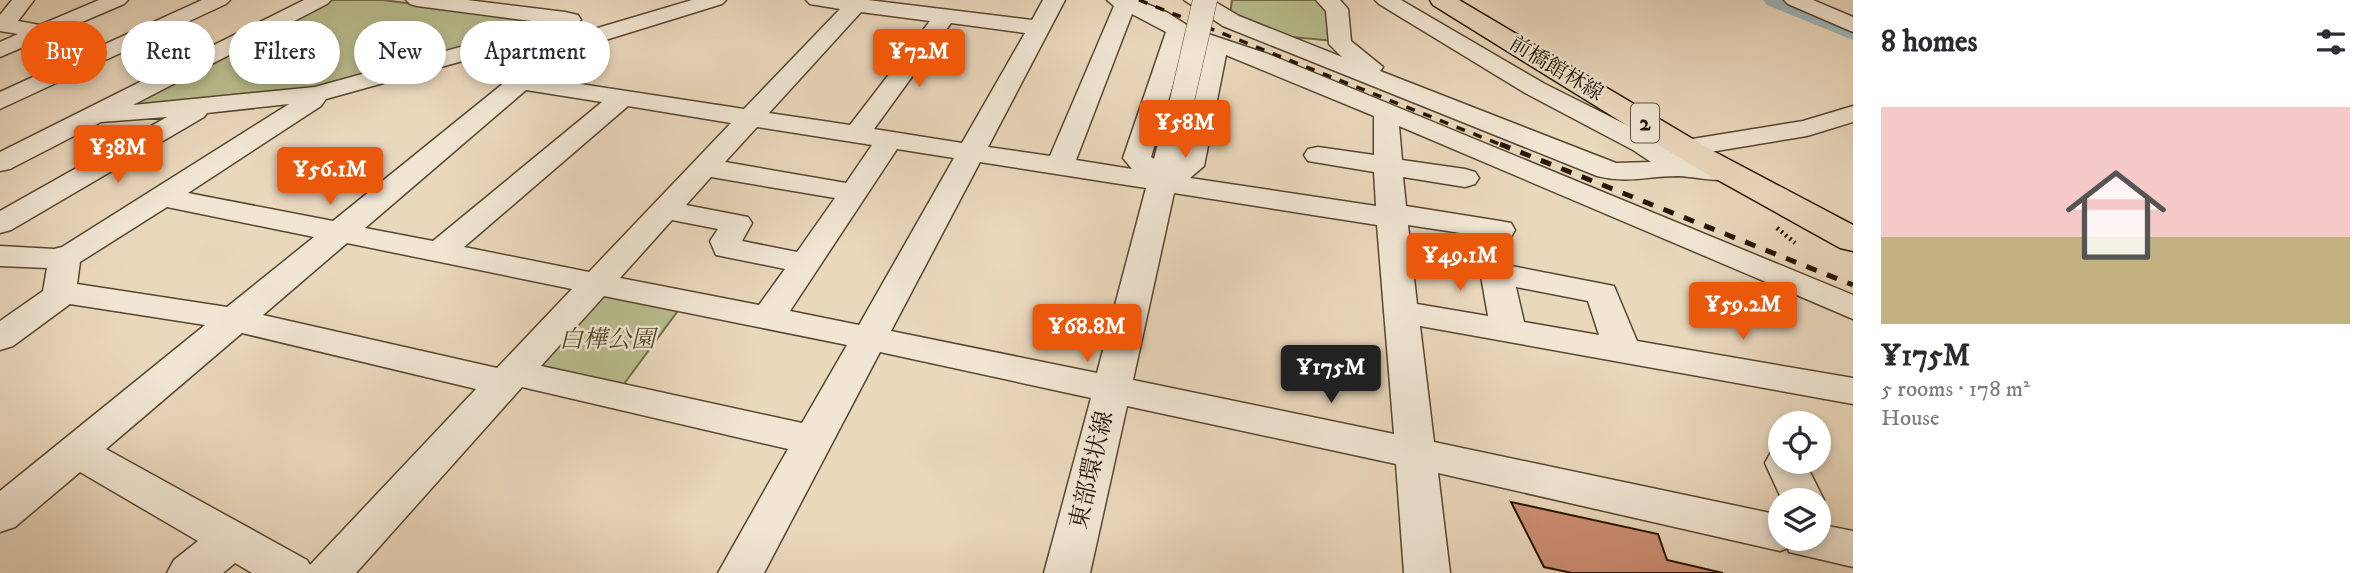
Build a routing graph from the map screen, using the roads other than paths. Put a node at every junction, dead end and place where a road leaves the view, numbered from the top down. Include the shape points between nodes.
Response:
1 (23, 0) edge
2 (82, 0) edge
3 (219, 0) edge
4 (320, 0) edge
5 (417, 0) edge
6 (715, 0) edge
7 (817, 0) edge
8 (1054, 0) edge
9 (1195, 0) edge
10 (1327, 0) edge
11 (1385, 0) edge
12 (1442, 0) edge
13 (1795, 0) edge
14 (113, 2) edge
15 (1124, 3) edge
16 (856, 5) junction
17 (1220, 5) edge
18 (945, 16) junction
19 (570, 20) junction
20 (67, 21) edge
21 (1853, 25) edge
22 (3, 26) edge
23 (1040, 28) junction
24 (21, 29) edge
25 (615, 29) junction
26 (1178, 30) junction
27 (610, 31) edge
28 (21, 41) edge
29 (1217, 45) junction
30 (0, 50) edge
31 (1375, 78) junction
32 (519, 84) edge
33 (534, 84) edge
34 (316, 94) junction
35 (622, 98) junction
36 (0, 101) edge
37 (201, 106) junction
38 (97, 114) junction
39 (1390, 114) junction
40 (1853, 114) edge
41 (752, 117) junction
42 (858, 134) junction
43 (890, 139) junction
44 (971, 152) junction
45 (1318, 155) dead end
46 (1682, 158) junction
47 (0, 163) edge
48 (1060, 166) junction
49 (1389, 166) junction
50 (705, 167) junction
51 (1465, 178) dead end
52 (1161, 182) junction
53 (854, 193) junction
54 (163, 197) junction
55 (666, 210) junction
56 (1391, 215) junction
57 (0, 224) edge
58 (1500, 230) dead end
59 (339, 233) junction
60 (1853, 240) edge
61 (440, 251) junction
62 (0, 256) edge
63 (64, 258) junction
64 (807, 264) junction
65 (594, 283) junction
66 (63, 292) junction
67 (1853, 308) edge
68 (1402, 312) junction
69 (768, 318) junction
70 (234, 319) junction
71 (1508, 330) junction
72 (0, 338) edge
73 (868, 338) junction
74 (1622, 350) junction
75 (510, 378) junction
76 (1110, 390) junction
77 (1853, 391) edge
78 (812, 440) junction
79 (1415, 453) junction
80 (73, 455) junction
81 (0, 515) edge
82 (1768, 530) edge
83 (233, 540) junction
84 (190, 573) edge
85 (291, 573) edge
86 (328, 573) edge
87 (741, 573) edge
88 (1068, 573) edge
89 (1427, 573) edge

1 - 22 street
2 - 14 street
3 - 36 street
4 - 38 street
5 - 19 street
6 - 25 street
7 - 16 street
8 - 23 street
9 - 17 street
10 - 31 street via 1337,9 1340,44 1379,74
11 - 46 street via 1536,89 1643,144
12 - 46 main road, 前橋館林線 / 2
13 - 21 street
14 - 20 street
15 - 26 street
15 - 48 street
16 - 18 street
16 - 41 street
17 - 31 street via 1231,21
17 - 52 street, 東部環状線, bridge via 1181,105
18 - 23 street
18 - 42 street
19 - 25 street
19 - 34 street via 559,27
22 - 24 street
23 - 44 street
25 - 27 street
26 - 29 street
26 - 52 street via 1137,159
28 - 30 street
29 - 39 street
29 - 52 street via 1190,166
31 - 46 street via 1607,170 1628,174
32 - 59 street
33 - 35 street
34 - 37 street
34 - 54 street via 312,102
35 - 41 street
35 - 61 street
37 - 38 street
37 - 57 street
38 - 47 street
39 - 49 street via 1385,118
39 - 67 street
40 - 46 street
41 - 42 street
41 - 50 street
42 - 43 street
43 - 44 street
43 - 53 street
44 - 48 street
44 - 73 street
45 - 49 street
46 - 60 main road, 前橋館林線 / 2 via 1728,172
48 - 52 street
49 - 51 street
49 - 56 street
50 - 53 street
50 - 55 street
52 - 56 street
52 - 76 street, 東部環状線
53 - 64 street
54 - 59 street
54 - 63 street
55 - 64 street via 737,223 727,247
55 - 65 street
56 - 58 street
56 - 68 street
59 - 61 street
59 - 70 street
61 - 65 street
62 - 63 street
63 - 66 street via 59,290
64 - 69 street
65 - 69 street
65 - 75 street
66 - 70 street
66 - 72 street
68 - 71 street
68 - 79 street
69 - 73 street
70 - 75 street
70 - 80 street
71 - 74 street
71 - 74 street via 1497,276 1501,274 1602,293
73 - 76 street
73 - 78 street
74 - 77 street
75 - 78 street
75 - 86 street
76 - 79 street
76 - 88 street, 東部環状線
78 - 87 street
79 - 82 street
79 - 89 street
80 - 81 street
80 - 83 street via 89,458
83 - 84 street
83 - 85 street

